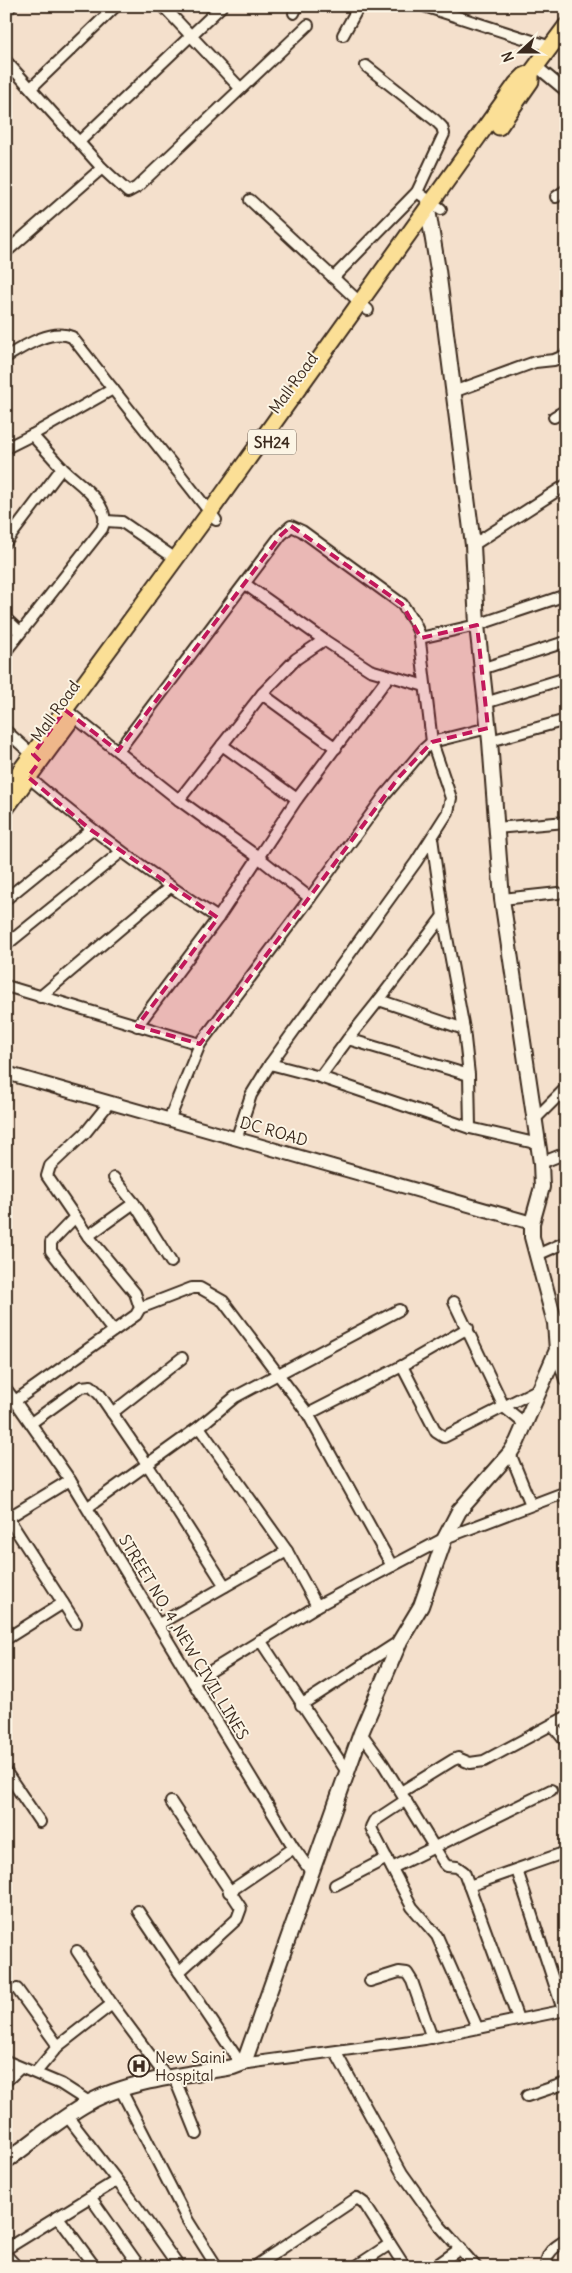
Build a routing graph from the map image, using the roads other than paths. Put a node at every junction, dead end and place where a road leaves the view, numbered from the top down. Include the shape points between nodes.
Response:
1 (11, 6) edge
2 (116, 6) edge
3 (162, 6) edge
4 (222, 6) edge
5 (359, 6) edge
6 (424, 6) edge
7 (6, 11) edge
8 (308, 25) dead end
9 (566, 26) edge
10 (343, 35) dead end
11 (191, 38) junction
12 (551, 47) junction
13 (6, 61) edge
14 (366, 66) dead end
15 (534, 70) junction
16 (31, 88) junction
17 (240, 88) junction
18 (566, 91) edge
19 (80, 141) junction
20 (102, 168) junction
21 (566, 190) edge
22 (417, 192) junction
23 (556, 197) dead end
24 (250, 200) dead end
25 (433, 211) junction
26 (6, 252) edge
27 (333, 278) junction
28 (364, 307) junction
29 (566, 355) edge
30 (6, 357) edge
31 (113, 389) junction
32 (453, 392) junction
33 (566, 410) edge
34 (554, 417) dead end
35 (32, 435) junction
36 (6, 448) edge
37 (62, 468) junction
38 (566, 485) edge
39 (213, 516) junction
40 (106, 521) junction
41 (7, 538) edge
42 (473, 545) junction
43 (176, 559) junction
44 (246, 584) junction
45 (566, 595) edge
46 (6, 619) edge
47 (477, 625) junction
48 (20, 632) junction
49 (420, 638) junction
50 (324, 640) junction
51 (562, 642) dead end
52 (6, 651) edge
53 (481, 669) junction
54 (389, 676) junction
55 (566, 678) edge
56 (425, 686) junction
57 (262, 694) junction
58 (485, 703) junction
59 (69, 713) junction
60 (566, 720) edge
61 (6, 731) edge
62 (489, 734) junction
63 (432, 742) junction
64 (222, 745) junction
65 (336, 748) junction
66 (118, 751) junction
67 (36, 758) junction
68 (28, 778) junction
69 (6, 790) edge
70 (298, 799) junction
71 (179, 800) junction
72 (6, 808) edge
73 (566, 822) edge
74 (496, 828) junction
75 (91, 830) junction
76 (432, 838) junction
77 (122, 852) junction
78 (258, 857) junction
79 (170, 887) junction
80 (558, 893) dead end
81 (310, 898) junction
82 (6, 899) edge
83 (502, 899) junction
84 (443, 916) junction
85 (218, 918) junction
86 (6, 945) edge
87 (6, 986) edge
88 (40, 997) junction
89 (379, 1000) junction
90 (137, 1026) junction
91 (464, 1029) junction
92 (348, 1039) junction
93 (200, 1044) junction
94 (270, 1064) junction
95 (6, 1072) edge
96 (469, 1075) junction
97 (320, 1077) junction
98 (566, 1088) edge
99 (110, 1102) junction
100 (535, 1119) junction
101 (169, 1120) junction
102 (470, 1128) junction
103 (237, 1137) junction
104 (539, 1144) junction
105 (566, 1153) edge
106 (541, 1163) junction
107 (114, 1178) dead end
108 (134, 1203) junction
109 (75, 1217) junction
110 (532, 1223) junction
111 (88, 1236) junction
112 (566, 1242) edge
113 (537, 1255) junction
114 (171, 1262) dead end
115 (454, 1302) dead end
116 (140, 1308) junction
117 (399, 1310) dead end
118 (560, 1321) edge
119 (468, 1328) junction
120 (114, 1331) junction
121 (556, 1350) junction
122 (182, 1358) dead end
123 (402, 1366) junction
124 (278, 1373) junction
125 (566, 1380) edge
126 (6, 1389) edge
127 (539, 1389) junction
128 (15, 1401) junction
129 (504, 1407) junction
130 (112, 1412) junction
131 (308, 1414) junction
132 (31, 1423) junction
133 (525, 1424) junction
134 (199, 1426) junction
135 (510, 1453) junction
136 (147, 1464) junction
137 (70, 1480) junction
138 (566, 1492) edge
139 (531, 1505) junction
140 (88, 1507) junction
141 (7, 1518) edge
142 (445, 1538) junction
143 (287, 1551) junction
144 (392, 1566) junction
145 (225, 1586) junction
146 (63, 1603) junction
147 (317, 1606) junction
148 (76, 1623) dead end
149 (158, 1624) junction
150 (6, 1639) edge
151 (260, 1640) junction
152 (400, 1641) junction
153 (193, 1682) junction
154 (301, 1705) junction
155 (566, 1717) edge
156 (552, 1725) junction
157 (361, 1733) junction
158 (566, 1742) edge
159 (6, 1772) edge
160 (347, 1772) junction
161 (551, 1790) dead end
162 (403, 1796) junction
163 (171, 1802) dead end
164 (40, 1822) dead end
165 (435, 1846) junction
166 (294, 1848) junction
167 (565, 1854) edge
168 (387, 1858) junction
169 (392, 1868) junction
170 (517, 1870) junction
171 (312, 1873) junction
172 (335, 1886) dead end
173 (469, 1886) junction
174 (229, 1892) junction
175 (138, 1911) dead end
176 (77, 1952) dead end
177 (180, 1972) junction
178 (370, 1981) dead end
179 (17, 1989) dead end
180 (112, 2004) junction
181 (564, 2010) edge
182 (518, 2019) junction
183 (477, 2028) junction
184 (432, 2038) junction
185 (58, 2046) junction
186 (336, 2053) junction
187 (6, 2061) edge
188 (241, 2064) junction
189 (20, 2068) junction
190 (36, 2072) junction
191 (170, 2078) junction
192 (6, 2081) edge
193 (566, 2083) edge
194 (121, 2090) junction
195 (527, 2096) dead end
196 (89, 2102) junction
197 (66, 2116) junction
198 (197, 2134) dead end
199 (6, 2161) edge
200 (116, 2181) junction
201 (91, 2198) junction
202 (58, 2217) junction
203 (566, 2240) edge
204 (390, 2244) junction
205 (461, 2248) junction
206 (6, 2249) edge
207 (6, 2255) edge
208 (137, 2263) dead end
209 (17, 2267) edge
210 (95, 2267) edge
211 (179, 2267) edge
212 (217, 2267) edge
213 (254, 2267) edge
214 (355, 2267) edge
215 (405, 2267) edge
216 (434, 2267) edge
217 (476, 2267) edge
218 (547, 2267) edge

1 - 7 street
2 - 16 street
3 - 11 street
4 - 11 street
5 - 10 street
6 - 12 street
8 - 17 street
9 - 12 main road, Mall Road / SH24
11 - 17 street
11 - 19 street
12 - 15 main road, Mall Road / SH24
13 - 16 street
14 - 22 street via 442,127 441,143
15 - 18 street
15 - 25 main road, Mall Road / SH24 via 525,90
16 - 19 street
17 - 20 street via 132,191 125,190
19 - 20 street
20 - 26 street
21 - 23 street
22 - 25 street
22 - 27 street
24 - 27 street
25 - 28 main road, Mall Road / SH24
25 - 32 main road
27 - 28 street
28 - 39 main road, Mall Road / SH24
29 - 32 street via 535,362
30 - 31 street via 46,337 64,334 72,337
31 - 35 street
31 - 39 street
32 - 42 main road
33 - 34 street
35 - 36 street
35 - 37 street
37 - 40 street via 98,502 105,512
37 - 41 street
38 - 42 street
39 - 43 main road, Mall Road / SH24
39 - 59 main road, Mall Road / SH24
40 - 43 street via 122,522
40 - 48 street
42 - 47 main road
43 - 59 main road, Mall Road / SH24
44 - 49 street via 286,528 295,527 402,604
44 - 50 street
44 - 66 street
45 - 47 street
46 - 48 street
47 - 49 street
47 - 53 main road
48 - 52 street
49 - 56 street
50 - 54 street via 370,670
50 - 57 street via 291,663
51 - 53 street
53 - 58 main road
54 - 56 street
54 - 65 street
55 - 58 street
56 - 63 street
57 - 64 street
57 - 65 street
58 - 62 main road
59 - 66 street
59 - 67 main road, Mall Road / SH24
60 - 62 street
61 - 67 street
62 - 63 street
62 - 74 main road
63 - 76 street via 451,798 448,812
63 - 81 street via 384,795
64 - 70 street
64 - 71 street
65 - 70 street
66 - 71 street
67 - 68 main road, Mall Road / SH24
67 - 69 main road, Mall Road / SH24
68 - 72 main road, Mall Road / SH24
68 - 75 street
70 - 78 street
71 - 78 street
73 - 74 street
74 - 83 main road
75 - 77 street
75 - 82 street
76 - 84 street
76 - 94 street
77 - 79 street
77 - 86 street
78 - 81 street
78 - 85 street
79 - 85 street
79 - 88 street
80 - 83 street
81 - 93 street
83 - 100 main road
84 - 89 street
84 - 91 street
85 - 90 street
87 - 88 street
88 - 90 street
89 - 91 street
89 - 92 street
90 - 93 street
91 - 96 street
92 - 96 street
92 - 97 street
93 - 101 street
94 - 97 street
94 - 103 street via 251,1095
95 - 99 street, DC ROAD
96 - 102 street
97 - 102 street
98 - 100 street
99 - 101 street, DC ROAD
99 - 109 street via 48,1171 50,1181
100 - 104 main road
101 - 103 street, DC ROAD
102 - 104 street
103 - 110 street, DC ROAD
104 - 106 main road
105 - 106 street
106 - 110 main road via 542,1187
107 - 108 street
108 - 111 street
108 - 114 street
109 - 111 street
109 - 120 street via 50,1242 51,1251
110 - 113 main road
111 - 116 street via 134,1293
112 - 113 street
113 - 118 main road
115 - 119 street
116 - 120 street via 136,1315
116 - 124 street via 186,1289 207,1291 223,1301
117 - 124 street
118 - 121 main road
119 - 123 street
119 - 129 street
120 - 128 street
121 - 125 street
121 - 127 main road
122 - 130 street
123 - 129 street via 439,1436 449,1436
123 - 131 street
124 - 131 street
124 - 134 street via 235,1397
126 - 128 street, STREET NO. 4 ,NEW CIVIL LINES
127 - 129 street
127 - 133 main road
128 - 132 street, STREET NO. 4 ,NEW CIVIL LINES
129 - 133 street
130 - 132 street via 88,1385
130 - 136 street
131 - 144 street
132 - 137 street, STREET NO. 4 ,NEW CIVIL LINES
133 - 135 main road
134 - 136 street
134 - 143 street
135 - 139 street
135 - 142 main road via 459,1511
136 - 140 street
136 - 145 street
137 - 140 street, STREET NO. 4 ,NEW CIVIL LINES
137 - 141 street
138 - 139 street
139 - 142 street
140 - 149 street, STREET NO. 4 ,NEW CIVIL LINES
141 - 146 street
142 - 144 street
142 - 152 main road via 421,1606
143 - 145 street
143 - 147 street
144 - 147 street
145 - 149 street
146 - 148 street
146 - 150 street
147 - 151 street
149 - 153 street, STREET NO. 4 ,NEW CIVIL LINES
151 - 153 street
151 - 154 street
152 - 154 street
152 - 157 main road
153 - 166 street, STREET NO. 4 ,NEW CIVIL LINES
154 - 160 street
155 - 156 street
156 - 158 street
156 - 162 street via 484,1761 453,1760
157 - 160 main road
157 - 162 street
159 - 164 street
160 - 171 main road
161 - 165 street
162 - 165 street
162 - 168 street via 372,1823 373,1832
163 - 174 street
165 - 169 street
165 - 173 street via 447,1866 461,1869
166 - 171 street, STREET NO. 4 ,NEW CIVIL LINES
166 - 174 street
167 - 170 street
168 - 169 street
168 - 172 street
169 - 183 street via 412,1908 437,1936
170 - 173 street
170 - 181 street
171 - 188 main road via 247,2056
173 - 182 street
174 - 177 street via 238,1902 240,1914
175 - 177 street
176 - 180 street
177 - 188 street
178 - 184 street via 398,1972 406,1973 412,1981
179 - 185 street
180 - 185 street
180 - 191 street
181 - 182 street
182 - 183 street
183 - 184 street
184 - 186 street
185 - 190 street
186 - 188 street
186 - 205 street via 402,2173 439,2225
187 - 189 street
188 - 191 main road
189 - 190 street
189 - 192 street
190 - 196 street
191 - 194 main road
191 - 198 street
193 - 195 street
194 - 196 main road
194 - 212 street via 184,2212
196 - 197 main road
197 - 199 main road
197 - 200 street
200 - 201 street
200 - 211 street
201 - 202 street
201 - 208 street
202 - 206 street
202 - 210 street
203 - 218 street via 547,2257
204 - 213 street via 364,2202 357,2198
204 - 214 street
204 - 215 street
205 - 216 street
205 - 217 street
207 - 209 street

